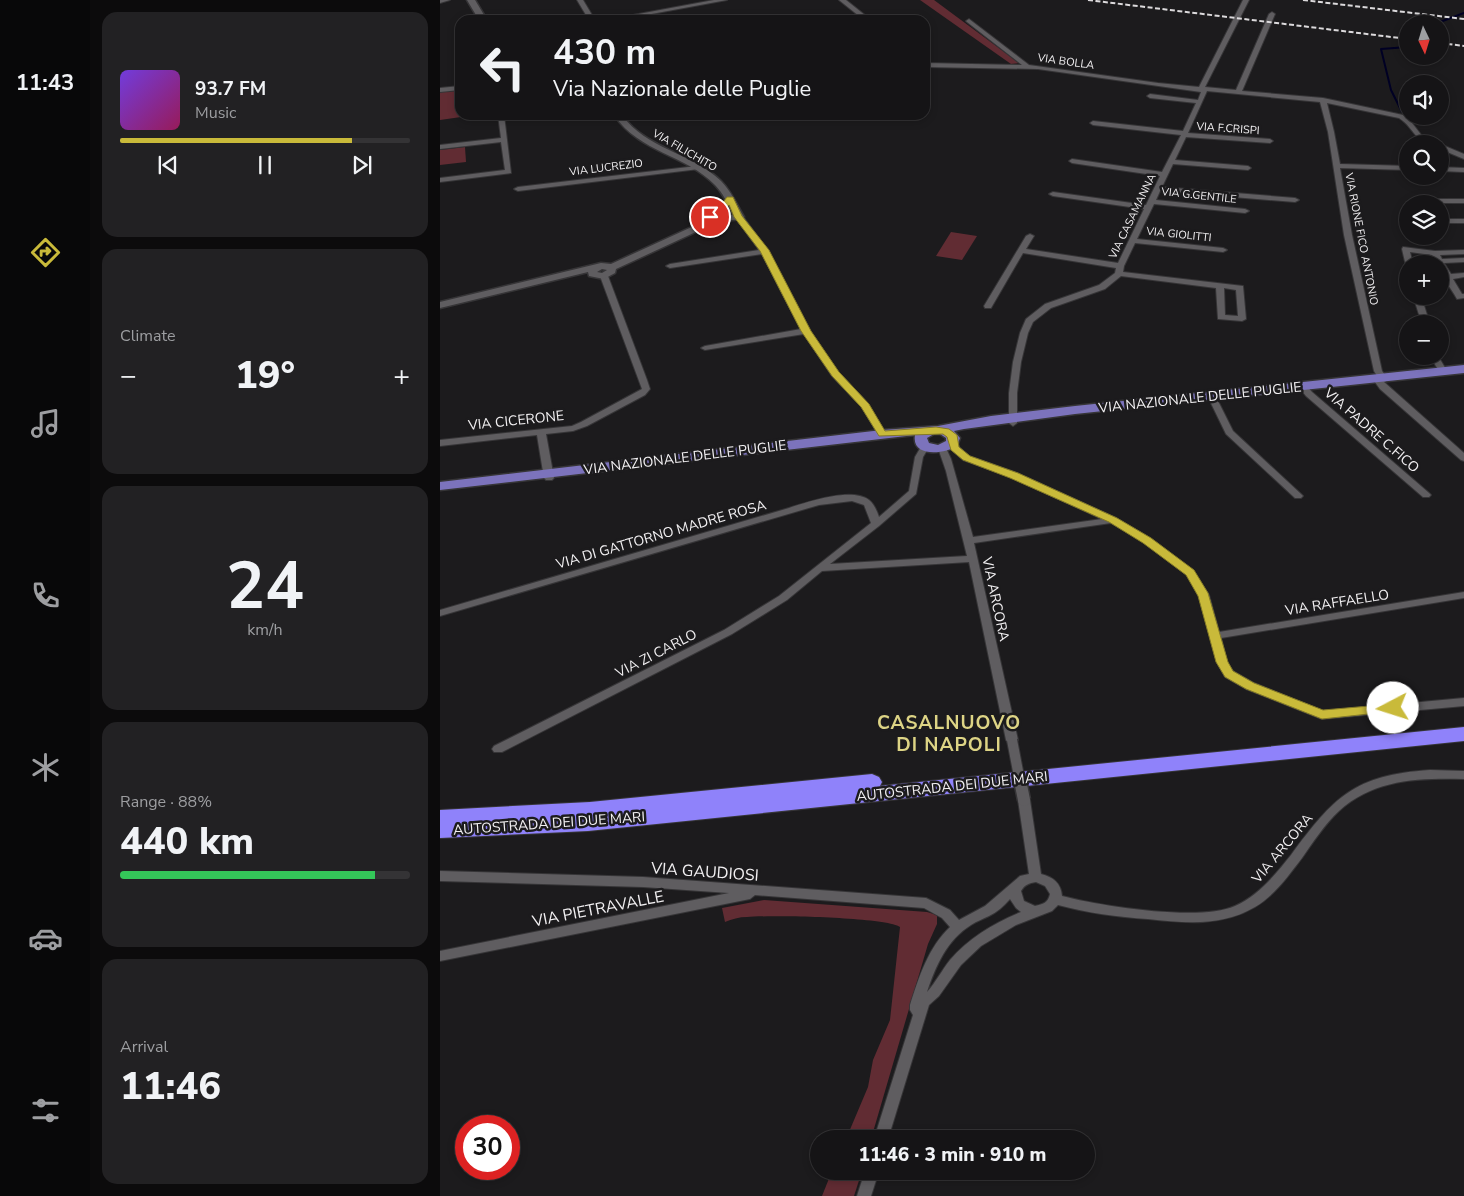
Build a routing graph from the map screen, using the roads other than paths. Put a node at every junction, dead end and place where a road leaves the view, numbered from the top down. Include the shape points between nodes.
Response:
1 (447, 0) edge
2 (471, 0) edge
3 (580, 0) edge
4 (684, 0) edge
5 (724, 0) edge
6 (842, 0) edge
7 (1246, 0) edge
8 (440, 1) edge
9 (689, 7) junction
10 (1272, 14) dead end
11 (480, 15) edge
12 (589, 15) edge
13 (640, 15) edge
14 (862, 15) edge
15 (969, 22) dead end
16 (930, 64) edge
17 (1027, 66) junction
18 (455, 88) edge
19 (440, 90) edge
20 (1202, 90) junction
21 (1238, 93) junction
22 (1150, 96) dead end
23 (1323, 100) junction
24 (1200, 102) junction
25 (501, 120) edge
26 (621, 120) edge
27 (1093, 123) dead end
28 (1184, 134) junction
29 (1418, 135) edge
30 (504, 140) junction
31 (1270, 141) dead end
32 (440, 147) edge
33 (1449, 150) edge
34 (1464, 157) edge
35 (1072, 161) dead end
36 (1172, 162) junction
37 (1336, 166) junction
38 (697, 168) junction
39 (1248, 168) dead end
40 (1399, 168) edge
41 (1449, 169) edge
42 (1464, 170) edge
43 (1165, 175) junction
44 (440, 180) edge
45 (518, 189) dead end
46 (1158, 189) junction
47 (1053, 194) dead end
48 (730, 198) junction
49 (1296, 200) dead end
50 (1449, 201) edge
51 (1464, 201) edge
52 (1150, 205) junction
53 (1244, 211) dead end
54 (738, 217) junction
55 (1449, 221) edge
56 (1464, 222) edge
57 (1030, 236) dead end
58 (1133, 240) junction
59 (764, 250) junction
60 (1223, 250) dead end
61 (1023, 251) junction
62 (1464, 252) edge
63 (1435, 253) joint
64 (1407, 255) edge
65 (1464, 260) edge
66 (1449, 261) edge
67 (670, 266) dead end
68 (611, 268) junction
69 (597, 269) junction
70 (1119, 270) junction
71 (1464, 275) edge
72 (604, 276) junction
73 (1449, 276) edge
74 (1449, 278) edge
75 (1233, 281) dead end
76 (1220, 286) junction
77 (1464, 296) edge
78 (440, 306) edge
79 (988, 306) dead end
80 (440, 312) edge
81 (806, 331) junction
82 (705, 348) dead end
83 (1439, 365) edge
84 (1464, 369) edge
85 (1443, 371) junction
86 (1464, 373) edge
87 (1380, 378) junction
88 (1304, 388) junction
89 (1212, 398) junction
90 (1013, 420) junction
91 (934, 430) junction
92 (541, 432) junction
93 (883, 436) junction
94 (949, 442) junction
95 (440, 443) edge
96 (923, 444) junction
97 (1464, 458) edge
98 (548, 476) junction
99 (440, 486) edge
100 (440, 492) edge
101 (1426, 495) dead end
102 (1298, 496) dead end
103 (1113, 520) junction
104 (876, 524) junction
105 (969, 541) junction
106 (972, 559) junction
107 (819, 568) junction
108 (1464, 595) edge
109 (440, 613) edge
110 (1214, 636) junction
111 (1464, 702) edge
112 (1464, 722) edge
113 (1464, 734) edge
114 (498, 749) dead end
115 (1464, 776) edge
116 (440, 818) edge
117 (440, 830) edge
118 (440, 876) edge
119 (1036, 877) junction
120 (1016, 886) junction
121 (763, 891) junction
122 (1056, 899) junction
123 (1037, 911) junction
124 (958, 927) junction
125 (440, 956) edge
126 (916, 1024) junction
127 (884, 1130) edge
128 (869, 1180) edge
129 (864, 1196) edge

1 - 8 street
2 - 11 street
3 - 12 street
4 - 9 street
5 - 9 street
6 - 14 street
7 - 20 street, VIA CASAMANNA
9 - 13 street
10 - 21 street
15 - 17 street
16 - 17 street, VIA BOLLA
17 - 20 street, VIA BOLLA
18 - 19 street
20 - 21 street, VIA BOLLA
20 - 24 street, VIA CASAMANNA
21 - 23 street, VIA BOLLA
22 - 24 street
23 - 29 street, VIA BOLLA via 1401,116
23 - 37 street, VIA RIONE FICO ANTONIO
24 - 28 street, VIA CASAMANNA
25 - 30 street
26 - 38 street, VIA FILICHITO via 628,130
27 - 28 street, VIA F.CRISPI
28 - 31 street, VIA F.CRISPI
28 - 36 street, VIA CASAMANNA
30 - 32 street
30 - 44 street via 509,172
33 - 34 street
35 - 43 street
36 - 39 street
36 - 43 street, VIA CASAMANNA
37 - 40 street
37 - 87 street, VIA RIONE FICO ANTONIO
38 - 45 street, VIA LUCREZIO
38 - 48 street, VIA FILICHITO via 717,182
41 - 42 street
43 - 46 street, VIA CASAMANNA
46 - 49 street
46 - 52 street, VIA CASAMANNA
47 - 52 street, VIA G.GENTILE
48 - 54 street, VIA FILICHITO
48 - 69 street via 719,213
50 - 51 street
52 - 53 street, VIA G.GENTILE
52 - 58 street, VIA CASAMANNA
54 - 59 street, VIA FILICHITO
54 - 68 street via 710,222
55 - 56 street
57 - 61 street
58 - 60 street, VIA GIOLITTI
58 - 70 street, VIA CASAMANNA
59 - 67 street
59 - 81 street, VIA FILICHITO
61 - 70 street
61 - 79 street
62 - 63 street
63 - 64 street via 1406,250
65 - 66 street
68 - 69 street
68 - 72 street
69 - 72 street
69 - 78 street
69 - 80 street
70 - 75 street
70 - 76 street
70 - 90 street, VIA CASAMANNA via 1102,287 1048,306 1029,321 1018,362
71 - 73 street
72 - 92 street, VIA CICERONE via 646,389 584,424
74 - 77 street via 1460,297
76 - 76 street via 1221,317 1242,319 1240,288
81 - 82 street
81 - 93 street, VIA FILICHITO via 835,374 865,406
83 - 85 street
84 - 85 main road, VIA NAZIONALE DELLE PUGLIE
85 - 87 main road, VIA NAZIONALE DELLE PUGLIE
86 - 87 main road, VIA NAZIONALE DELLE PUGLIE
87 - 88 main road, VIA NAZIONALE DELLE PUGLIE
87 - 97 street via 1383,387
88 - 89 main road, VIA NAZIONALE DELLE PUGLIE
88 - 101 street, VIA PADRE C.FICO
89 - 90 main road, VIA NAZIONALE DELLE PUGLIE
89 - 102 street via 1229,432
90 - 91 main road, VIA NAZIONALE DELLE PUGLIE
90 - 94 main road, VIA NAZIONALE DELLE PUGLIE via 979,427
91 - 93 main road, VIA NAZIONALE DELLE PUGLIE
91 - 94 main road via 949,433
91 - 96 main road via 922,434
92 - 95 street, VIA CICERONE
92 - 98 street
93 - 96 main road, VIA NAZIONALE DELLE PUGLIE
93 - 98 main road, VIA NAZIONALE DELLE PUGLIE
94 - 96 main road, VIA NAZIONALE DELLE PUGLIE
94 - 103 street via 966,458 1014,475
94 - 105 street, VIA ARCORA via 949,463
96 - 104 street, VIA ZI CARLO via 913,492
98 - 99 main road, VIA NAZIONALE DELLE PUGLIE
98 - 100 main road, VIA NAZIONALE DELLE PUGLIE
103 - 105 street
103 - 110 street via 1147,540 1190,573 1204,596
104 - 107 street, VIA ZI CARLO
104 - 109 street, VIA DI GATTORNO MADRE ROSA via 869,504 864,500 834,500
105 - 106 street, VIA ARCORA
106 - 107 street
106 - 119 street, VIA ARCORA, bridge via 1012,740
107 - 114 street, VIA ZI CARLO via 783,598 728,632
108 - 110 street, VIA RAFFAELLO
110 - 111 street via 1229,674 1250,686 1322,715
112 - 116 highway, AUTOSTRADA DEI DUE MARI via 618,807
113 - 117 highway, AUTOSTRADA DEI DUE MARI via 588,823
115 - 122 street, VIA ARCORA via 1411,775 1383,780 1355,793 1336,807 1271,889 1250,904 1223,915 1187,919 1114,913
118 - 121 street, VIA GAUDIOSI via 642,882
119 - 120 street via 1024,879
119 - 122 street via 1052,884
120 - 123 street via 1016,901
120 - 124 street via 1002,901
121 - 124 street, VIA GAUDIOSI via 926,903 946,914
121 - 125 street, VIA PIETRAVALLE
122 - 123 street
123 - 126 street via 1018,917 973,945 948,971 933,996 924,1002
124 - 126 street via 932,961 916,1005
126 - 127 street
128 - 129 street

